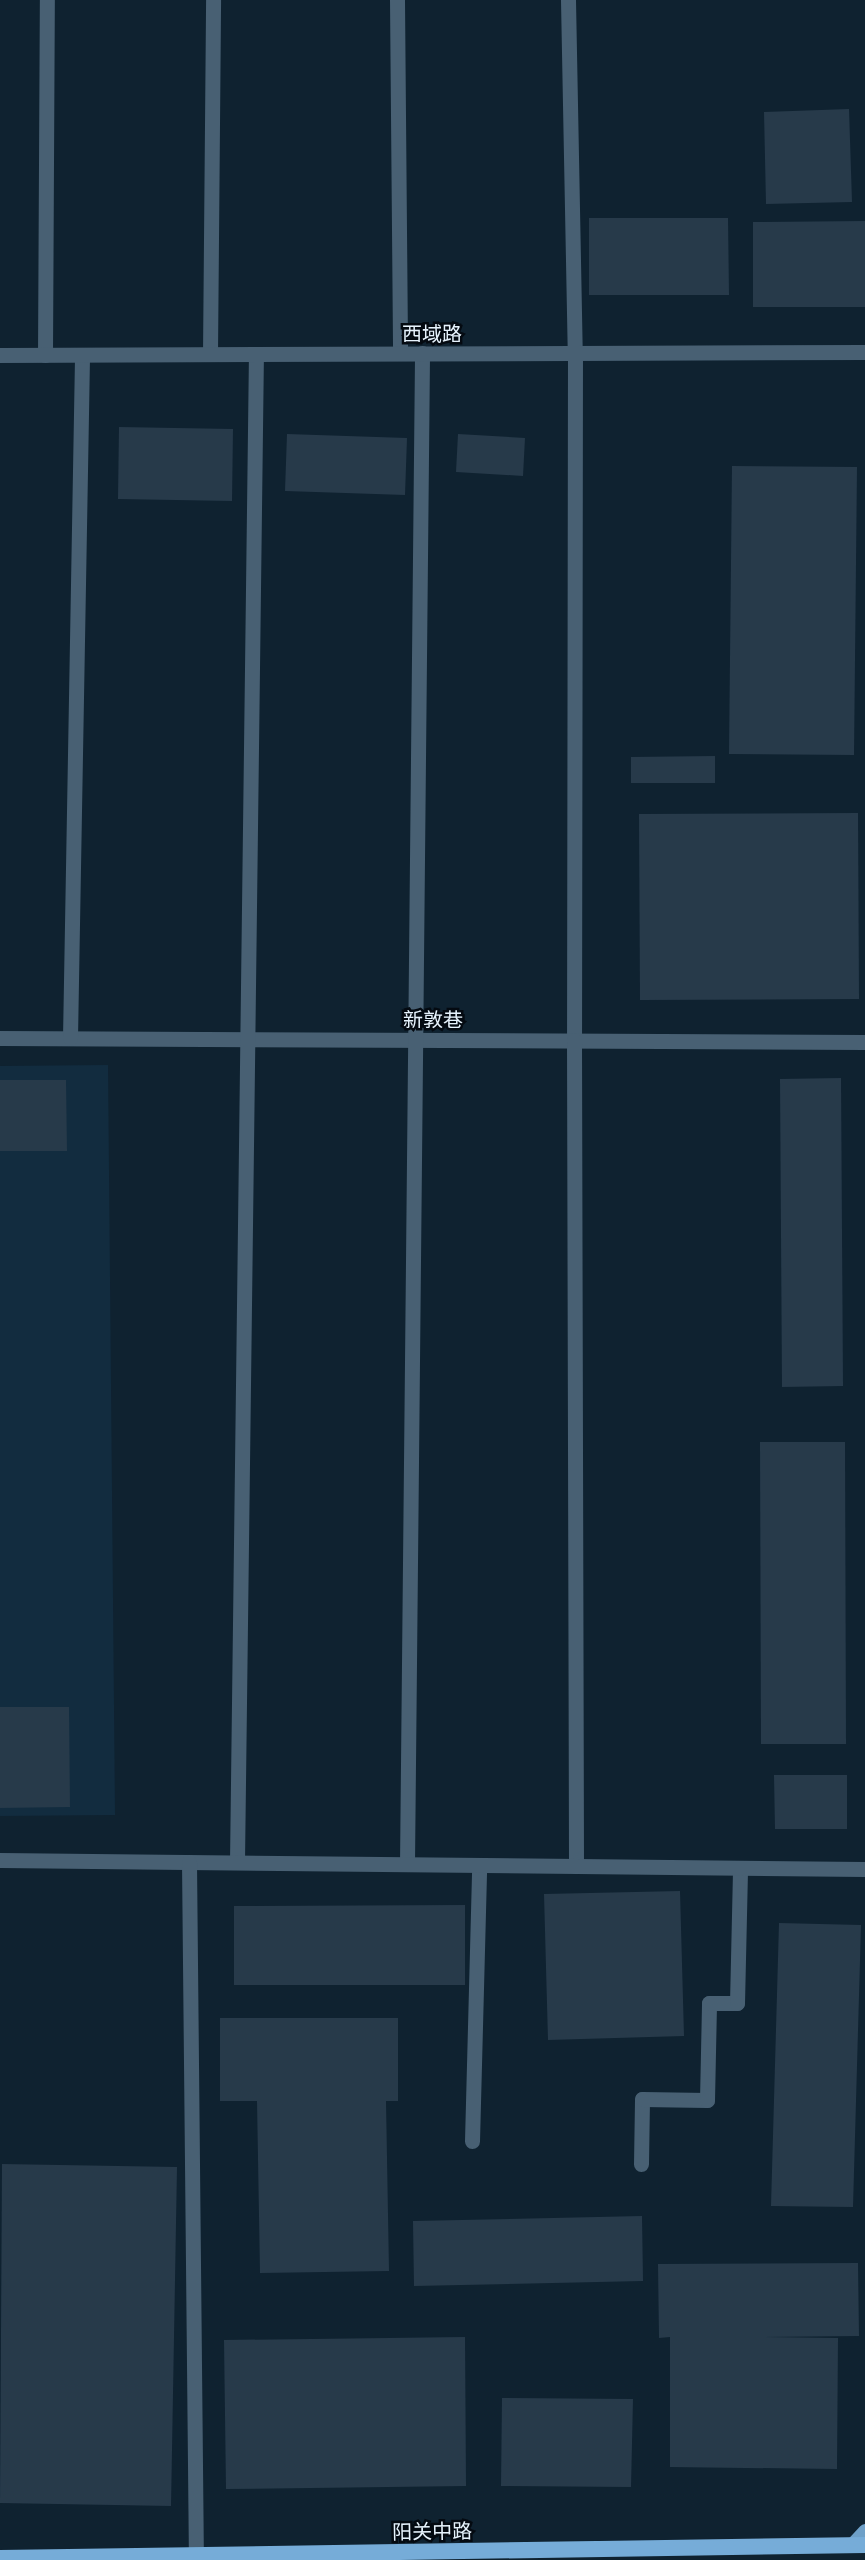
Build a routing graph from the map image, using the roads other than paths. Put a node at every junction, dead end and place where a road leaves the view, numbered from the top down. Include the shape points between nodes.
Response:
1 (47, 0) edge
2 (213, 0) edge
3 (397, 0) edge
4 (568, 0) edge
5 (865, 352) edge
6 (400, 353) junction
7 (422, 353) junction
8 (574, 353) junction
9 (210, 354) junction
10 (256, 354) junction
11 (0, 355) edge
12 (45, 355) junction
13 (82, 355) junction
14 (0, 1038) edge
15 (70, 1038) junction
16 (247, 1039) junction
17 (416, 1039) junction
18 (574, 1040) junction
19 (865, 1041) edge
20 (0, 1860) edge
21 (189, 1862) junction
22 (237, 1862) junction
23 (407, 1864) junction
24 (479, 1865) junction
25 (576, 1866) junction
26 (740, 1868) junction
27 (865, 1869) edge
28 (472, 2141) dead end
29 (641, 2164) dead end
30 (865, 2531) edge
31 (858, 2545) edge
32 (196, 2557) edge
33 (0, 2558) edge

1 - 12 street
2 - 9 street
3 - 6 street
4 - 8 street
5 - 8 street, 西域路
6 - 7 street, 西域路
6 - 10 street, 西域路
7 - 8 street, 西域路
7 - 17 street
8 - 18 street
9 - 10 street, 西域路
9 - 13 street, 西域路
10 - 16 street
11 - 12 street, 西域路
12 - 13 street, 西域路
13 - 15 street
14 - 15 street, 新敦巷
15 - 16 street, 新敦巷
16 - 17 street, 新敦巷
16 - 22 street
17 - 18 street, 新敦巷
17 - 23 street
18 - 19 street, 新敦巷
18 - 25 street
20 - 21 street
21 - 22 street
21 - 32 street
22 - 23 street
23 - 24 street
24 - 25 street
24 - 28 street
25 - 26 street
26 - 27 street
26 - 29 street via 737,2003 709,2003 707,2100 642,2099
30 - 31 main road
31 - 32 highway, 阳关中路
32 - 33 highway, 阳关中路

